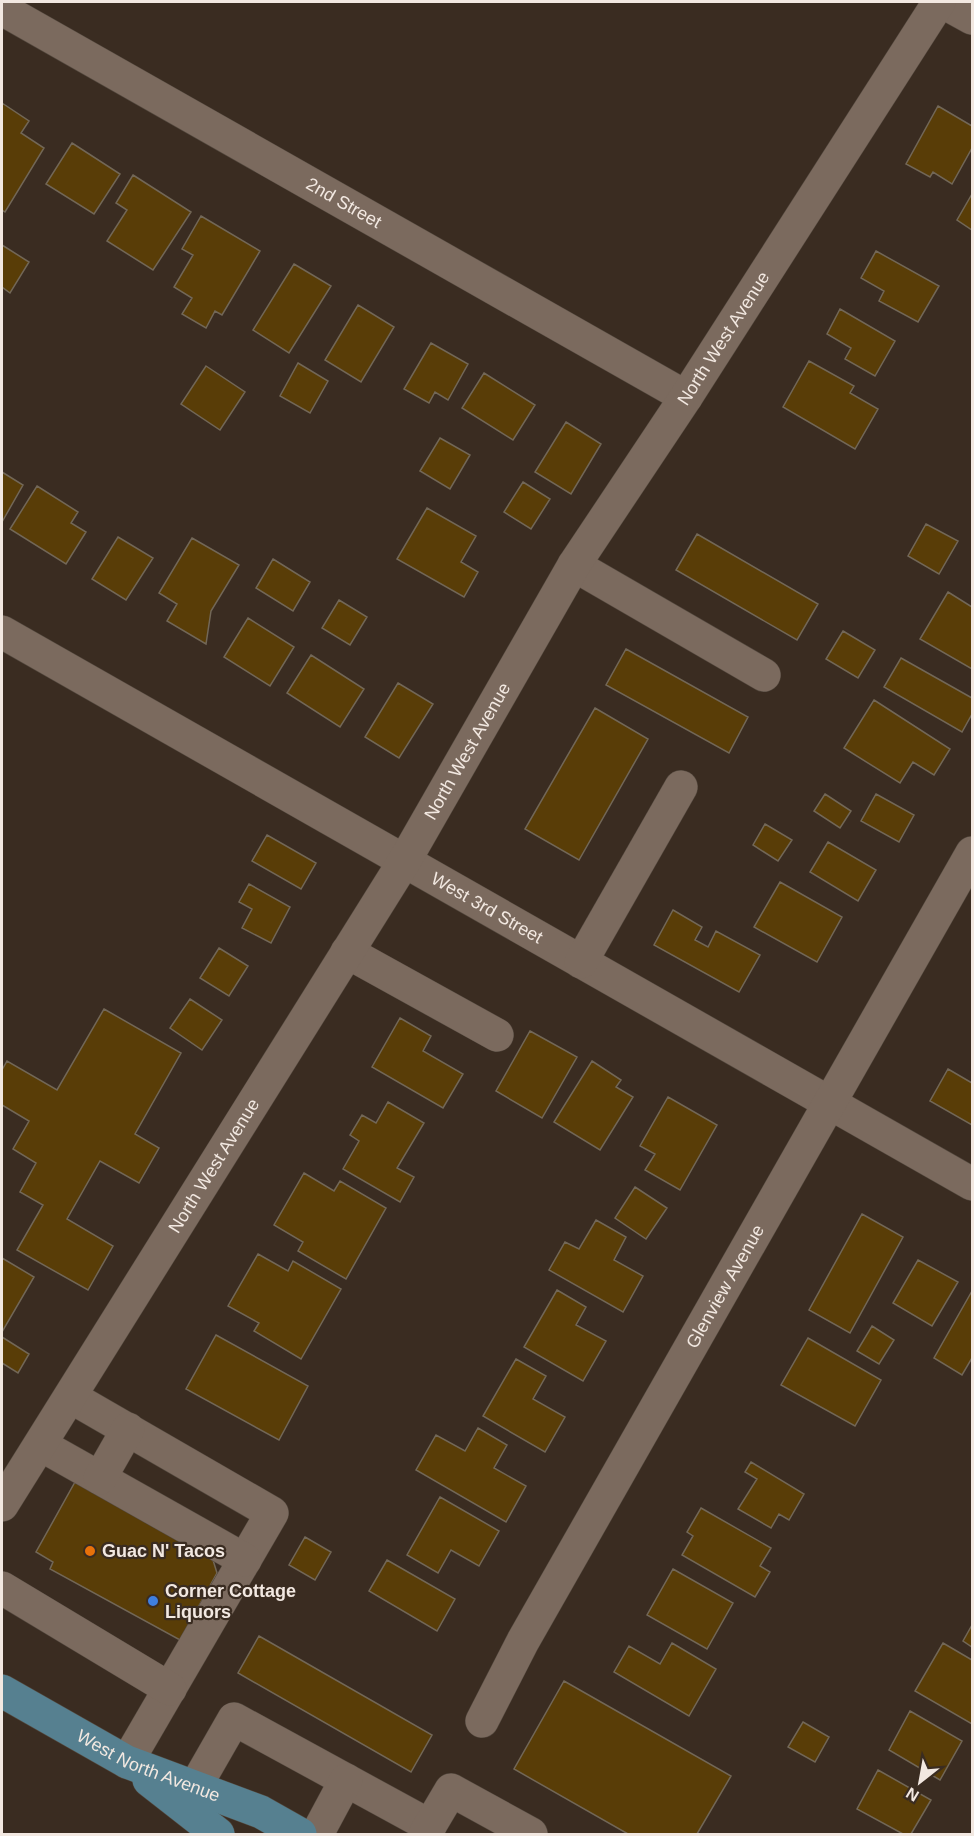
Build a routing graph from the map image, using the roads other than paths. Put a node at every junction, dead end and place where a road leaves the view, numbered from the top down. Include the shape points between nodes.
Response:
1 (941, 2) edge
2 (2, 9) edge
3 (972, 18) edge
4 (686, 397) junction
5 (574, 565) junction
6 (2, 632) edge
7 (764, 675) dead end
8 (681, 788) dead end
9 (972, 853) edge
10 (405, 860) junction
11 (347, 952) junction
12 (581, 962) junction
13 (497, 1035) dead end
14 (830, 1104) junction
15 (972, 1184) edge
16 (71, 1396) junction
17 (128, 1429) junction
18 (41, 1444) junction
19 (100, 1478) junction
20 (2, 1505) edge
21 (245, 1560) junction
22 (2, 1588) edge
23 (170, 1689) junction
24 (2, 1691) edge
25 (482, 1721) dead end
26 (127, 1762) junction
27 (346, 1780) junction
28 (195, 1787) junction
29 (428, 1830) edge
30 (218, 1834) edge
31 (300, 1834) edge
32 (317, 1834) edge
33 (531, 1834) edge

1 - 3 street
1 - 4 street, North West Avenue
2 - 4 street, 2nd Street
4 - 5 street, North West Avenue
5 - 7 street
5 - 10 street, North West Avenue
6 - 10 street, West 3rd Street
8 - 12 street
9 - 14 street, Glenview Avenue
10 - 11 street, North West Avenue
10 - 12 street, West 3rd Street
11 - 13 street
11 - 16 street, North West Avenue
12 - 14 street, West 3rd Street
14 - 15 street, West 3rd Street
14 - 25 street, Glenview Avenue via 523,1641
16 - 17 street
16 - 18 street, North West Avenue
17 - 19 street
17 - 21 street via 272,1513
18 - 19 street
18 - 20 street, North West Avenue
19 - 21 street
21 - 23 street
22 - 23 street
23 - 26 street
24 - 26 main road, West North Avenue
26 - 28 main road, West North Avenue
26 - 30 main road
27 - 28 street via 234,1719
27 - 29 street
27 - 32 street
28 - 31 main road, West North Avenue via 261,1812
29 - 33 street via 451,1790

